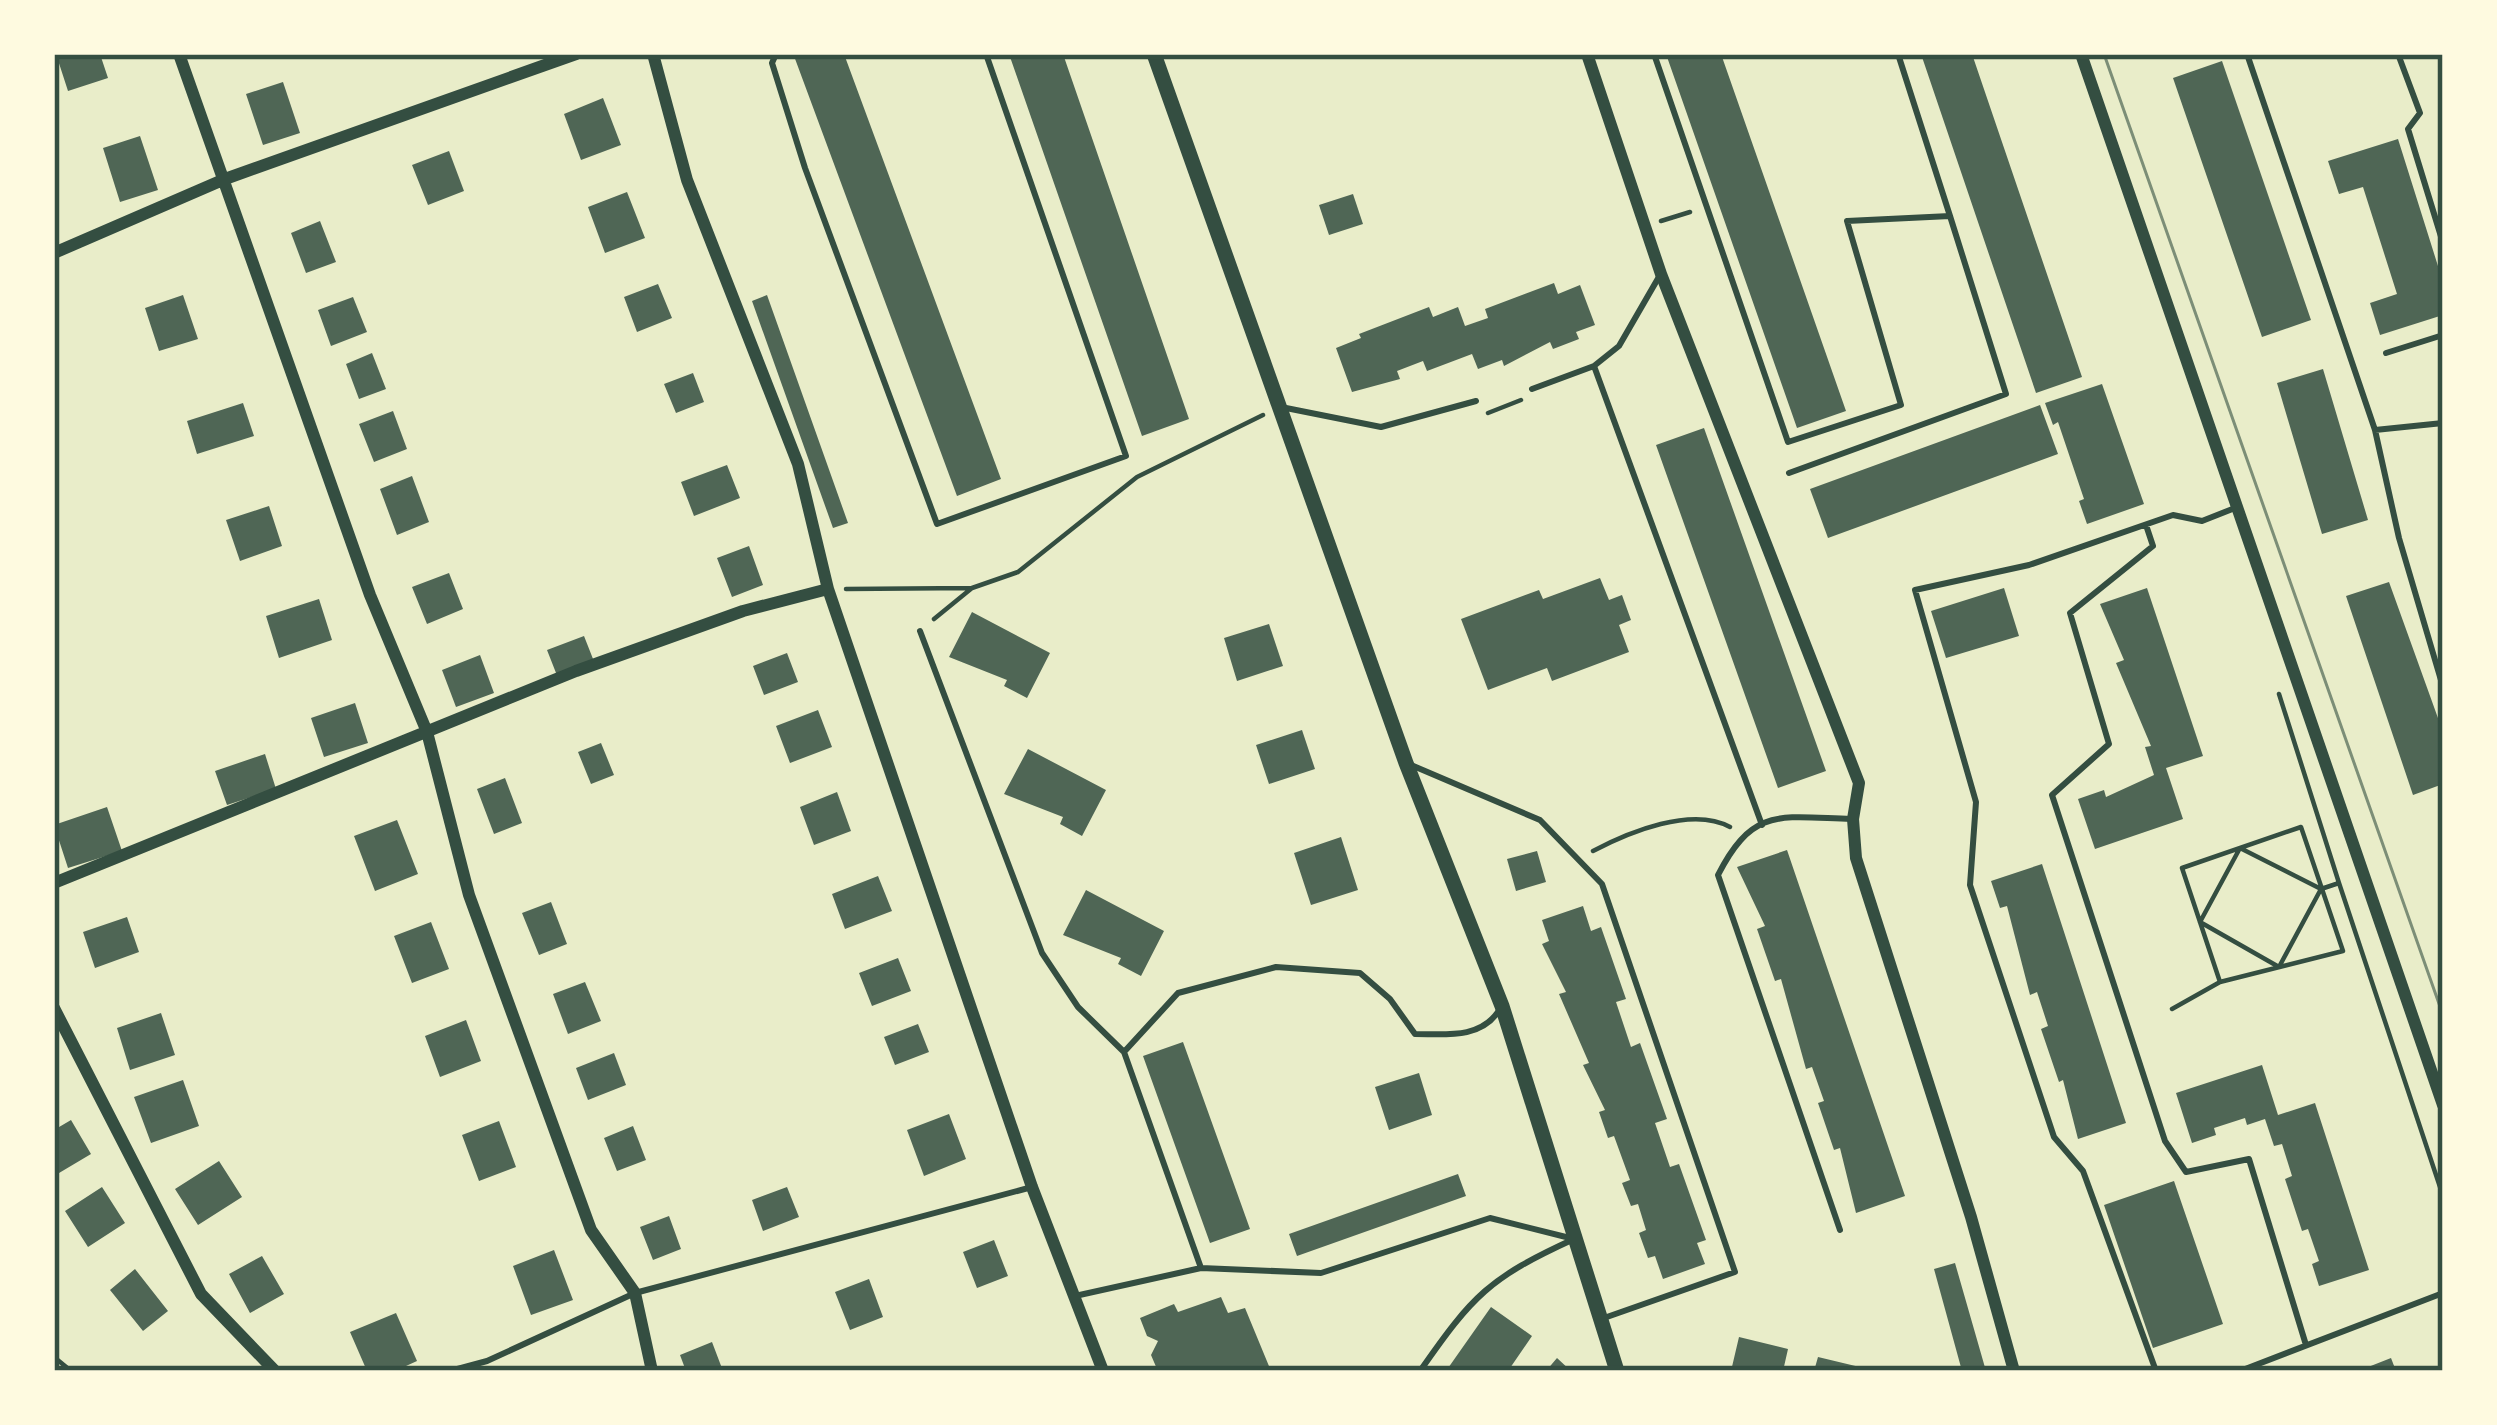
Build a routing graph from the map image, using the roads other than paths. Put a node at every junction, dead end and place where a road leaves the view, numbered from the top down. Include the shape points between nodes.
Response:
1 (179, 54) edge
2 (576, 54) edge
3 (653, 54) edge
4 (776, 54) edge
5 (986, 54) edge
6 (1154, 54) edge
7 (1587, 54) edge
8 (1654, 54) edge
9 (1898, 54) edge
10 (2081, 54) edge
11 (2247, 54) edge
12 (2398, 54) edge
13 (225, 179) junction
14 (1950, 216) junction
15 (2443, 243) edge
16 (54, 253) edge
17 (1660, 274) junction
18 (2443, 335) edge
19 (2386, 353) dead end
20 (1594, 366) junction
21 (1532, 389) dead end
22 (1476, 401) dead end
23 (1278, 407) junction
24 (2443, 423) edge
25 (2375, 430) junction
26 (1790, 473) dead end
27 (2240, 506) junction
28 (2146, 525) junction
29 (828, 589) junction
30 (920, 631) road end
31 (2443, 687) edge
32 (427, 732) junction
33 (1406, 763) junction
34 (1853, 819) junction
35 (1762, 825) junction
36 (54, 883) edge
37 (1502, 1006) junction
38 (54, 1008) edge
39 (1124, 1052) junction
40 (2443, 1105) edge
41 (1032, 1186) junction
42 (1840, 1231) dead end
43 (1574, 1239) junction
44 (1201, 1268) junction
45 (635, 1293) junction
46 (2443, 1293) edge
47 (1075, 1296) junction
48 (1600, 1319) junction
49 (2306, 1346) junction
50 (275, 1371) edge
51 (450, 1371) edge
52 (652, 1371) edge
53 (1103, 1371) edge
54 (1420, 1371) edge
55 (1617, 1371) edge
56 (2014, 1371) edge
57 (2156, 1371) edge
58 (2240, 1371) edge

1 - 13 street
2 - 13 street
3 - 29 street via 687,180 798,464
4 - 5 lane via 772,63 805,168 937,524 1126,456
6 - 23 street
7 - 17 street
8 - 14 lane via 1789,442 1901,405 1847,221
9 - 14 lane
10 - 27 street
11 - 25 lane
12 - 15 lane via 2420,113 2408,129
13 - 16 street
13 - 32 street via 370,595
14 - 26 lane via 2006,394
17 - 20 lane via 1619,346
17 - 34 street via 1859,783
18 - 19 lane
20 - 21 lane
20 - 35 lane
22 - 23 lane via 1381,427
23 - 33 street
24 - 25 lane
25 - 31 lane
27 - 28 lane via 2202,521 2173,515
27 - 40 street
28 - 49 lane via 2153,546 2070,613 2109,744 2052,795 2165,1141 2186,1172 2249,1159
28 - 57 lane via 2030,566 1915,590 1976,802 1970,885 2054,1137 2083,1171
29 - 32 street via 742,611
29 - 41 street
30 - 39 lane via 1042,953 1078,1007
32 - 36 street
32 - 45 street via 469,895 591,1230
33 - 37 street
33 - 48 lane via 1540,820 1602,884 1736,1271
34 - 35 lane via 1792,817
34 - 56 street via 1856,857
35 - 42 lane via 1743,833 1718,875
37 - 39 lane via 1489,1025 1466,1033 1415,1034 1360,973 1276,967 1178,993
37 - 43 street
38 - 50 street via 201,1294
39 - 44 lane
41 - 45 lane
41 - 47 street
43 - 44 lane via 1490,1218 1321,1273
43 - 48 street
43 - 54 lane via 1475,1294
44 - 47 lane
45 - 51 lane
45 - 52 street
46 - 49 lane
47 - 53 street
48 - 55 street
49 - 58 lane

